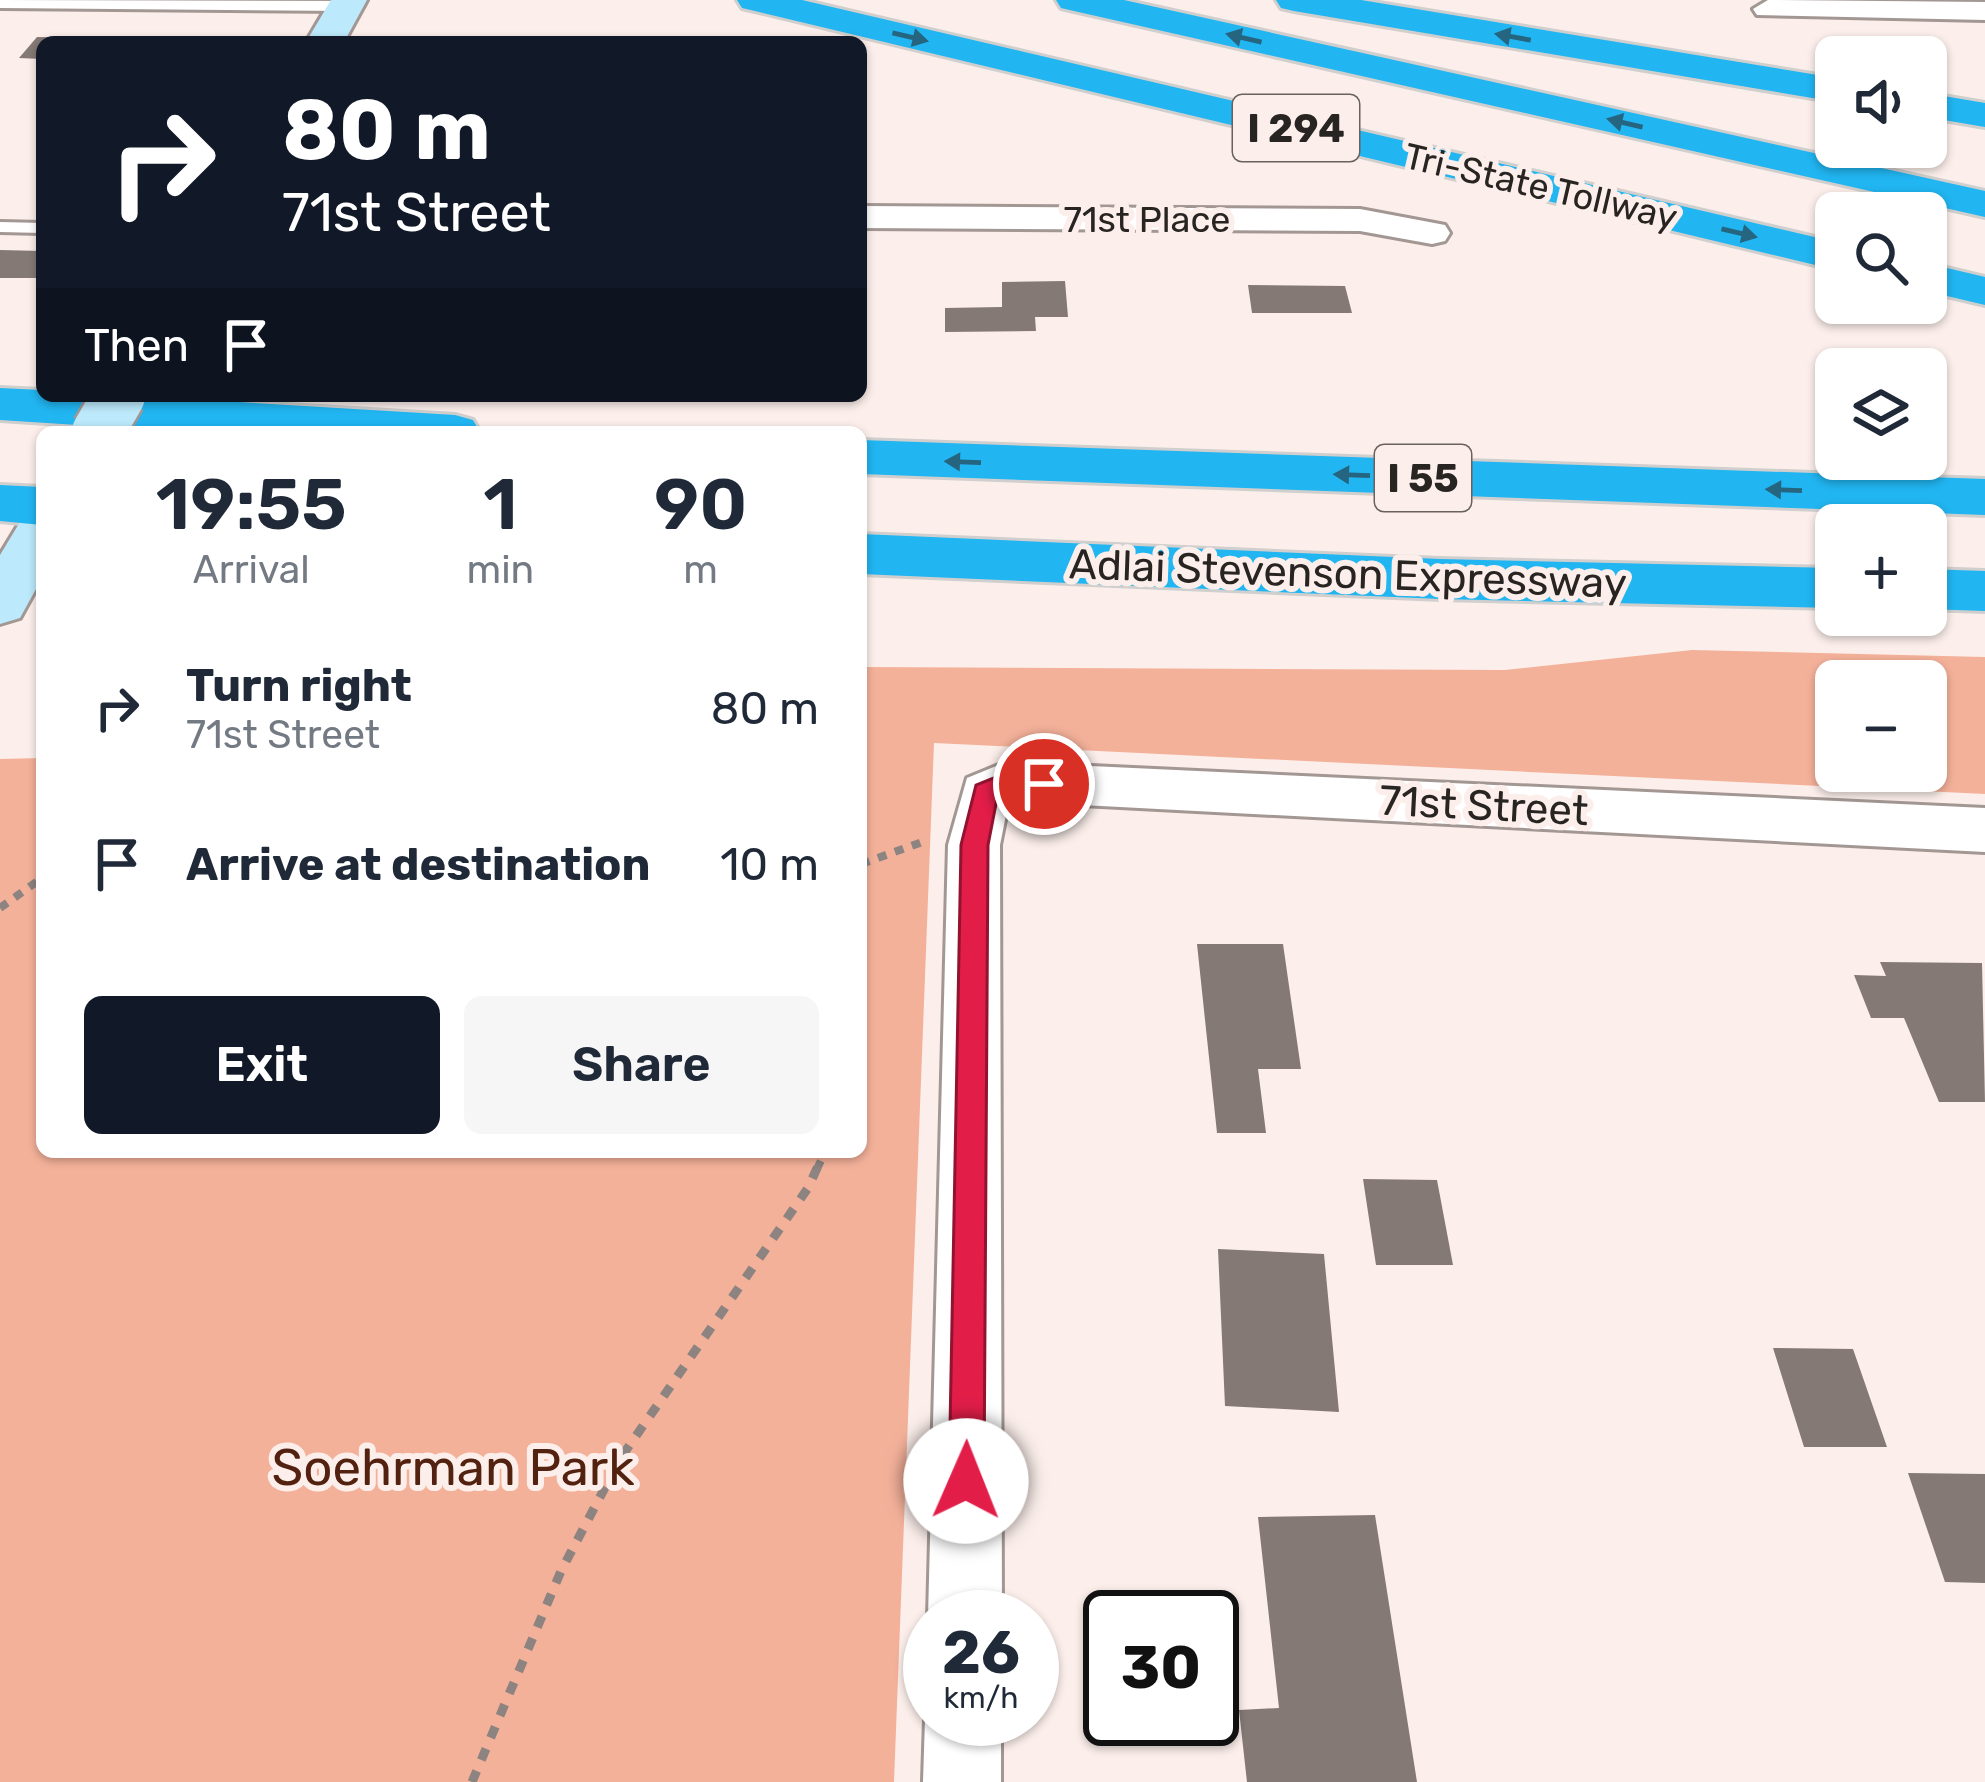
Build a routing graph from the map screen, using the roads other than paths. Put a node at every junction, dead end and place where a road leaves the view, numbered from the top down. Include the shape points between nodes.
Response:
1 (755, 0) edge
2 (1075, 0) edge
3 (1294, 0) edge
4 (0, 3) edge
5 (348, 3) edge
6 (1768, 9) dead end
7 (1985, 11) edge
8 (329, 36) edge
9 (1815, 87) edge
10 (1947, 109) edge
11 (1985, 115) edge
12 (1985, 203) edge
13 (867, 217) edge
14 (0, 227) edge
15 (36, 228) edge
16 (1432, 233) dead end
17 (1815, 251) edge
18 (1947, 283) edge
19 (1985, 291) edge
20 (0, 404) edge
21 (358, 426) edge
22 (867, 458) edge
23 (1985, 497) edge
24 (0, 503) edge
25 (36, 506) edge
26 (36, 541) edge
27 (867, 554) edge
28 (1815, 587) edge
29 (1947, 590) edge
30 (1985, 591) edge
31 (1, 602) edge
32 (1985, 830) edge
33 (964, 1590) edge
34 (963, 1746) edge
35 (962, 1782) edge

1 -> 17 highway, Tri-State Tollway / I 294
12 -> 2 highway, Tri-State Tollway / I 294
9 -> 3 highway
4 - 5 lane
5 - 8 main road
6 - 7 street
10 - 11 highway
13 - 16 street, 71st Place via 1360,220
14 - 15 lane
18 - 19 highway
20 - 21 highway
23 -> 22 highway, I 55
24 - 25 highway
26 - 31 main road
27 - 28 highway, Adlai Stevenson Expressway
29 - 30 highway
32 - 33 street, 71st Street via 1082,784 1006,783 985,793 974,845
34 - 35 street

